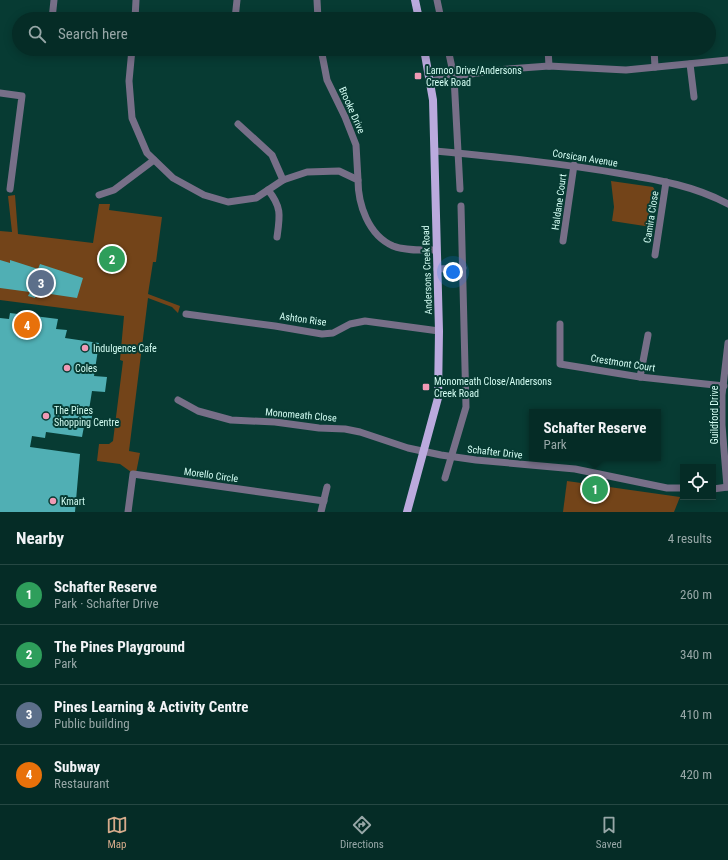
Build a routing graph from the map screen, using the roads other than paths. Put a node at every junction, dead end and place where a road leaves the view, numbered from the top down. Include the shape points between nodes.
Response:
1 (54, 0) edge
2 (136, 0) edge
3 (237, 0) edge
4 (317, 0) edge
5 (415, 0) edge
6 (437, 0) edge
7 (53, 12) edge
8 (135, 12) edge
9 (236, 12) edge
10 (318, 12) edge
11 (417, 12) edge
12 (440, 12) edge
13 (131, 56) edge
14 (322, 56) edge
15 (425, 56) edge
16 (450, 56) edge
17 (548, 56) edge
18 (654, 56) edge
19 (728, 60) edge
20 (690, 64) junction
21 (549, 66) junction
22 (655, 67) junction
23 (454, 77) junction
24 (430, 81) junction
25 (0, 93) edge
26 (694, 97) dead end
27 (238, 124) dead end
28 (435, 151) junction
29 (458, 153) junction
30 (154, 160) junction
31 (574, 165) junction
32 (283, 180) junction
33 (358, 180) junction
34 (666, 182) junction
35 (460, 189) dead end
36 (10, 190) dead end
37 (268, 190) junction
38 (99, 195) dead end
39 (728, 204) edge
40 (461, 206) dead end
41 (277, 237) dead end
42 (563, 241) dead end
43 (436, 250) junction
44 (654, 255) dead end
45 (463, 268) junction
46 (436, 269) junction
47 (186, 314) dead end
48 (560, 324) dead end
49 (439, 330) junction
50 (648, 335) dead end
51 (728, 343) edge
52 (640, 377) junction
53 (724, 386) junction
54 (178, 400) dead end
55 (424, 452) junction
56 (451, 456) junction
57 (445, 478) dead end
58 (327, 487) dead end
59 (728, 487) edge
60 (414, 488) junction
61 (680, 488) edge
62 (716, 489) edge
63 (324, 501) junction
64 (321, 511) edge
65 (128, 512) edge
66 (403, 512) edge
67 (407, 512) edge

1 - 7 street
2 - 8 street
3 - 9 street
4 - 10 street
5 - 11 main road
6 - 12 street
13 - 30 street via 129,81 132,118 147,153
14 - 33 street, Brooke Drive via 327,80 356,145
15 - 24 main road, Andersons Creek Road
16 - 23 street
17 - 21 street
18 - 22 street
19 - 20 street
20 - 22 street
20 - 26 street
21 - 22 street via 626,70
21 - 23 street via 495,70
23 - 24 street
23 - 29 street
24 - 28 main road, Andersons Creek Road
25 - 36 street via 22,96
27 - 32 street via 272,155
28 - 29 street, Corsican Avenue
28 - 43 main road, Andersons Creek Road
29 - 31 street, Corsican Avenue
29 - 35 street
30 - 37 street via 173,178 204,195 228,202 256,198
30 - 38 street via 114,190
31 - 34 street, Corsican Avenue
31 - 42 street, Haldane Court
32 - 33 street via 307,172 339,171
32 - 37 street
33 - 43 street, Brooke Drive via 358,195 365,216 378,235 392,245 409,249
34 - 39 street, Corsican Avenue
34 - 44 street, Camira Close
37 - 41 street via 277,201 280,217
40 - 45 street
43 - 46 main road, Andersons Creek Road
45 - 46 street
45 - 56 street via 466,407
46 - 49 main road, Andersons Creek Road
47 - 49 street, Ashton Rise via 322,334 333,333 350,324 365,321
48 - 52 street, Crestmont Court via 560,364
49 - 55 main road, Andersons Creek Road via 438,398
50 - 52 street
51 - 53 street, Guildford Drive
52 - 53 street, Crestmont Court
53 - 59 street, Guildford Drive via 722,425
54 - 55 street, Monomeath Close via 198,411 231,420 345,429
55 - 56 street, Schafter Drive
55 - 60 main road, Andersons Creek Road
56 - 57 street
56 - 61 street, Schafter Drive via 575,469 667,488
58 - 63 street
59 - 62 street
60 - 66 main road, Andersons Creek Road
60 - 67 main road, Andersons Creek Road
63 - 64 street
63 - 65 street, Morello Circle via 133,474

